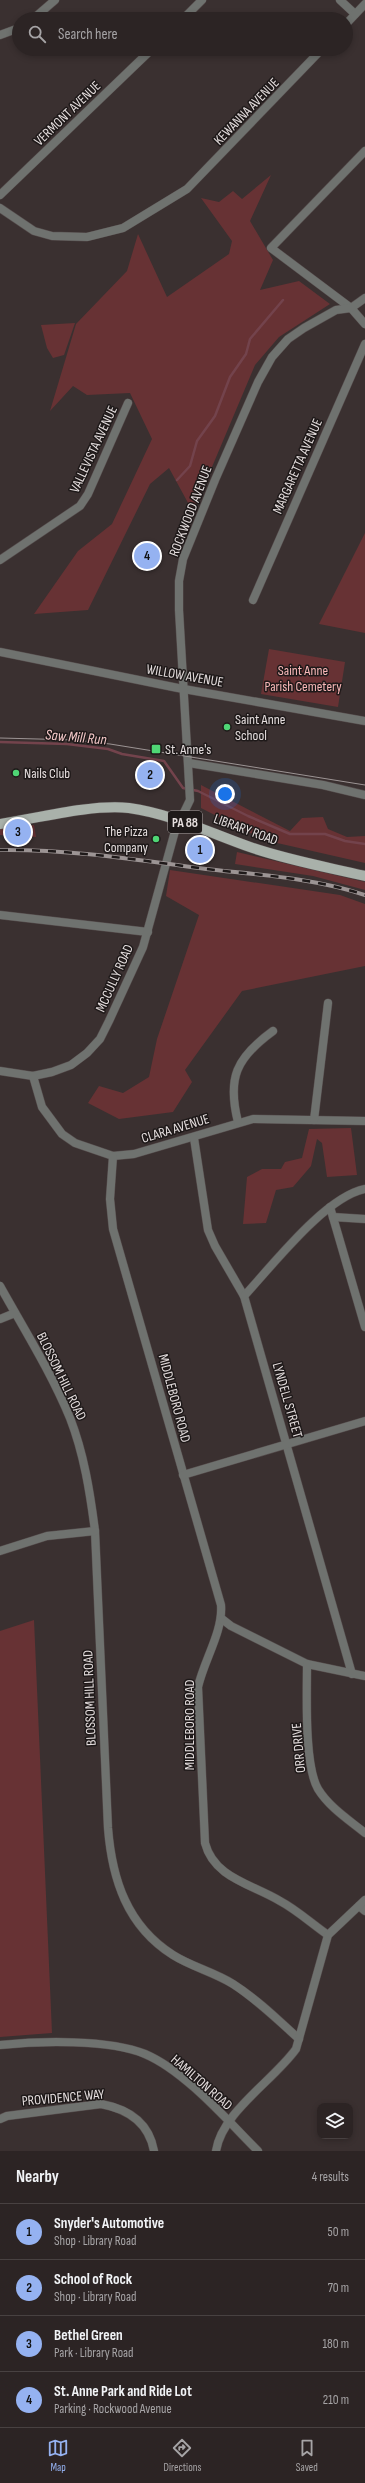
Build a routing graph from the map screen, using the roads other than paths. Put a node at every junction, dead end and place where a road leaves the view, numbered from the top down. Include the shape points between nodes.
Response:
1 (55, 0) edge
2 (202, 0) edge
3 (340, 0) edge
4 (365, 4) edge
5 (41, 12) edge
6 (190, 12) edge
7 (353, 12) edge
8 (355, 14) edge
9 (12, 31) edge
10 (0, 35) edge
11 (145, 56) edge
12 (315, 56) edge
13 (365, 151) edge
14 (0, 195) edge
15 (0, 208) edge
16 (365, 298) edge
17 (351, 308) junction
18 (365, 324) edge
19 (365, 344) edge
20 (128, 403) dead end
21 (0, 560) edge
22 (253, 600) dead end
23 (0, 652) edge
24 (185, 689) junction
25 (365, 721) edge
26 (189, 763) junction
27 (365, 795) edge
28 (180, 820) junction
29 (0, 824) edge
30 (365, 876) edge
31 (0, 915) edge
32 (148, 932) junction
33 (328, 1003) dead end
34 (273, 1031) dead end
35 (0, 1071) edge
36 (33, 1076) junction
37 (314, 1120) junction
38 (365, 1121) edge
39 (238, 1122) junction
40 (194, 1138) junction
41 (112, 1156) junction
42 (365, 1189) edge
43 (330, 1207) junction
44 (333, 1217) junction
45 (365, 1219) edge
46 (0, 1286) edge
47 (244, 1296) junction
48 (15, 1313) junction
49 (0, 1320) edge
50 (365, 1327) edge
51 (365, 1420) edge
52 (287, 1444) junction
53 (183, 1475) junction
54 (95, 1531) junction
55 (0, 1551) edge
56 (222, 1619) junction
57 (307, 1664) junction
58 (352, 1674) junction
59 (365, 1676) edge
60 (365, 1833) edge
61 (365, 1900) edge
62 (362, 1909) edge
63 (328, 1935) junction
64 (299, 2039) junction
65 (0, 2045) edge
66 (0, 2119) edge
67 (228, 2121) junction
68 (154, 2151) edge
69 (216, 2151) edge
70 (258, 2151) edge

1 - 5 street
2 - 6 street
3 - 7 street
4 - 8 street
9 - 10 street
11 - 14 street, VERMONT AVENUE
12 - 15 street, KEWANNA AVENUE via 187,190 123,228 88,237 69,238 34,231
13 - 17 street via 271,248
16 - 17 street, ROCKWOOD AVENUE
17 - 18 street
17 - 24 street, ROCKWOOD AVENUE via 336,310 304,328 288,339 272,357 258,382 215,480 183,559 179,581
19 - 22 street, MARGARETTA AVENUE
20 - 21 street, VALLEVISTA AVENUE via 88,494 80,506
23 - 24 street, WILLOW AVENUE
24 - 25 street, WILLOW AVENUE
24 - 26 street, ROCKWOOD AVENUE
26 - 27 street via 323,785
26 - 28 street, ROCKWOOD AVENUE via 190,800
28 - 29 main road, LIBRARY ROAD / PA 88 via 128,808 102,809
28 - 30 main road, LIBRARY ROAD / PA 88 via 263,851
28 - 32 street, MCCULLY ROAD via 167,857 162,885
31 - 32 street
32 - 36 street, MCCULLY ROAD via 100,1039 71,1065
33 - 37 street
34 - 39 street via 247,1052 235,1075 233,1101
35 - 36 street, MCCULLY ROAD
36 - 41 street, CLARA AVENUE via 42,1107 62,1134 75,1143
37 - 38 street, CLARA AVENUE
37 - 39 street, CLARA AVENUE via 264,1118
39 - 40 street, CLARA AVENUE
40 - 41 street, CLARA AVENUE via 134,1154
40 - 47 street, LYNDELL STREET via 208,1230
41 - 53 street, MIDDLEBORO ROAD via 110,1199 113,1229
42 - 43 street via 343,1196
43 - 44 street
43 - 47 street
44 - 45 street
44 - 50 street
46 - 48 street, BLOSSOM HILL ROAD
47 - 52 street, LYNDELL STREET
48 - 49 street
48 - 54 street, BLOSSOM HILL ROAD via 70,1419 89,1486
51 - 52 street
52 - 53 street
52 - 58 street, LYNDELL STREET
53 - 56 street, MIDDLEBORO ROAD via 221,1604
54 - 55 street via 47,1536
54 - 64 street, BLOSSOM HILL ROAD via 108,1828 115,1880 139,1924 156,1942 172,1954 214,1973 246,1993
56 - 57 street
56 - 63 street, MIDDLEBORO ROAD via 201,1672 198,1687 207,1853 222,1871 280,1901
57 - 58 street
57 - 60 street, ORR DRIVE via 308,1720 314,1781 329,1803
58 - 59 street
61 - 62 street
62 - 63 street
63 - 64 street
64 - 67 street via 296,2049 286,2062
65 - 67 street, HAMILTON ROAD via 91,2044 131,2049 152,2058 180,2076
66 - 68 street, PROVIDENCE WAY via 101,2104 114,2106 129,2112 140,2121 147,2130
67 - 69 street via 220,2134
67 - 70 street, HAMILTON ROAD

